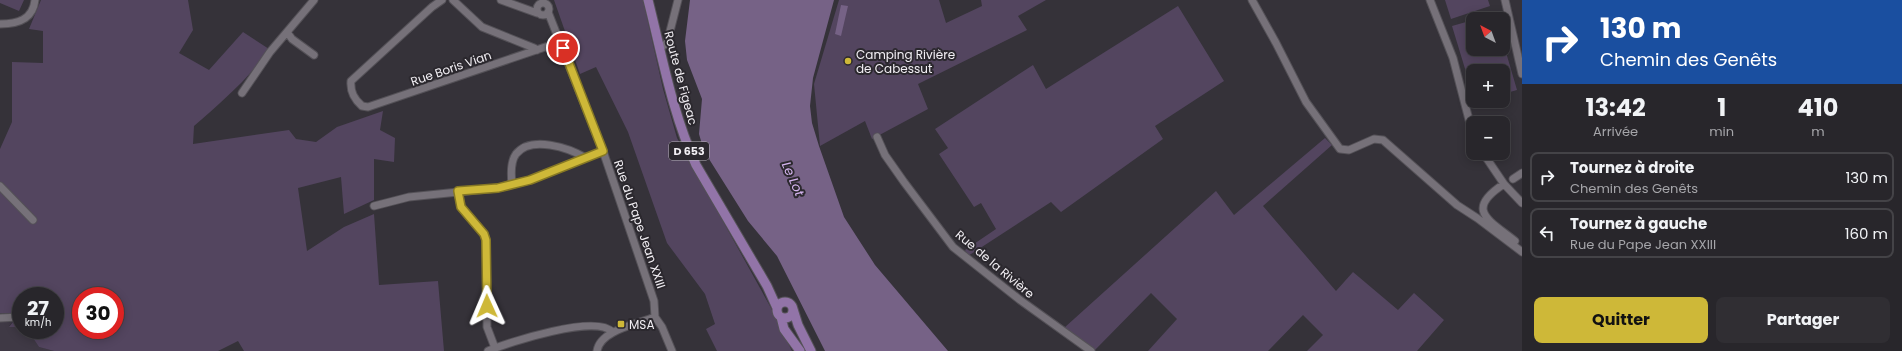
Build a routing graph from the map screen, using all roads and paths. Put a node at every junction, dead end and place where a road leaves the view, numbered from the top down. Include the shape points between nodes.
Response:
1 (35, 0) edge
2 (314, 0) edge
3 (442, 0) edge
4 (453, 0) edge
5 (501, 0) edge
6 (648, 0) edge
7 (678, 0) edge
8 (1252, 0) edge
9 (1430, 0) edge
10 (1505, 0) edge
11 (542, 7) edge
12 (0, 24) edge
13 (287, 32) junction
14 (560, 42) junction
15 (660, 48) junction
16 (537, 50) junction
17 (314, 55) dead end
18 (1522, 74) edge
19 (242, 93) dead end
20 (1468, 116) edge
21 (877, 137) dead end
22 (603, 151) junction
23 (586, 158) junction
24 (1486, 160) edge
25 (1522, 172) edge
26 (1513, 178) dead end
27 (512, 184) junction
28 (0, 186) edge
29 (1501, 186) junction
30 (458, 191) junction
31 (1522, 203) edge
32 (374, 206) dead end
33 (33, 220) dead end
34 (1522, 246) edge
35 (1522, 252) edge
36 (780, 305) junction
37 (793, 309) junction
38 (12, 317) edge
39 (655, 317) junction
40 (784, 317) junction
41 (0, 318) edge
42 (612, 332) junction
43 (492, 350) edge
44 (597, 351) edge
45 (672, 351) edge
46 (800, 351) edge
47 (808, 351) edge
48 (811, 351) edge
49 (1091, 351) edge

1 - 12 street via 31,13 25,19 15,24
2 - 13 street
3 - 16 street, Rue Boris Vian via 351,81 352,95 362,106 368,107
4 - 16 street via 482,27
5 - 11 street via 525,8
6 - 15 main road, Route de Figeac / D 653
7 - 15 street via 667,43
8 - 35 street via 1306,102 1340,149 1350,150 1374,139 1383,140 1457,205
9 - 20 street via 1453,58
10 - 18 street
11 - 14 street, Rue du Pape Jean XXIII
13 - 17 street via 292,39
13 - 19 street
14 - 16 street, Rue Boris Vian
14 - 22 street, Rue du Pape Jean XXIII
15 - 36 main road, Route de Figeac / D 653 via 690,153
21 - 49 street, Rue de la Rivière via 885,155 953,247 1020,300
22 - 23 street
22 - 39 street, Rue du Pape Jean XXIII via 654,301
23 - 27 street via 530,180
23 - 27 street via 554,145 532,146 516,154 512,161
24 - 29 street
25 - 26 street
27 - 30 street via 498,188
28 - 33 street
29 - 31 street
29 - 34 street via 1482,205 1485,216
30 - 32 street via 409,197
30 - 43 street via 461,207 484,234 486,240 487,326
36 - 37 main road via 789,302
36 - 40 main road via 777,313
37 - 40 main road via 792,314
37 - 48 main road
38 - 41 street
39 - 42 street
39 - 45 street
40 - 46 main road via 784,329
40 - 47 main road
42 - 43 street via 604,326 590,326 540,334
42 - 44 street via 602,339

